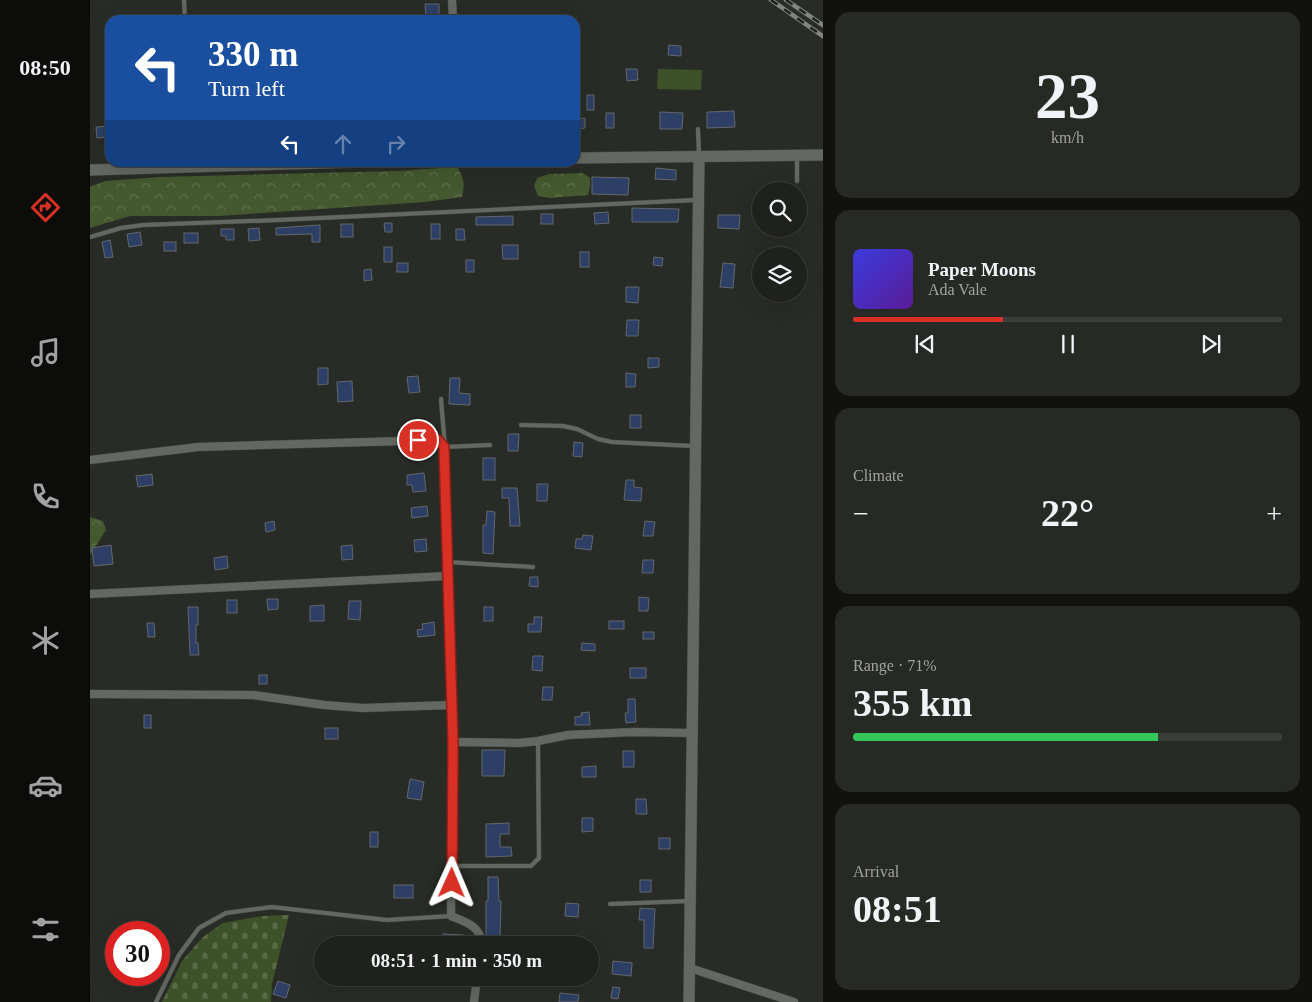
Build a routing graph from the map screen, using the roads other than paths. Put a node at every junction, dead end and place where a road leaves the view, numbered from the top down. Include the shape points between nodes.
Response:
1 (184, 0) edge
2 (452, 0) edge
3 (185, 15) edge
4 (453, 15) edge
5 (698, 128) dead end
6 (797, 155) junction
7 (823, 155) edge
8 (699, 157) junction
9 (580, 158) edge
10 (190, 167) edge
11 (90, 170) edge
12 (797, 181) dead end
13 (698, 200) junction
14 (90, 237) edge
15 (441, 399) dead end
16 (521, 425) dead end
17 (490, 445) dead end
18 (696, 446) junction
19 (444, 447) junction
20 (90, 460) edge
21 (448, 562) junction
22 (533, 567) dead end
23 (448, 576) junction
24 (90, 594) edge
25 (90, 694) edge
26 (451, 705) junction
27 (693, 733) junction
28 (538, 741) junction
29 (453, 742) junction
30 (452, 866) junction
31 (691, 901) junction
32 (610, 904) dead end
33 (451, 916) junction
34 (480, 936) edge
35 (690, 968) junction
36 (476, 986) edge
37 (156, 1002) edge
38 (474, 1002) edge
39 (689, 1002) edge
40 (794, 1002) edge

1 - 3 lane
2 - 4 street
5 - 8 lane
6 - 7 street
6 - 8 street
6 - 12 lane
8 - 9 street
8 - 13 street
10 - 11 street
13 - 14 lane via 143,225
13 - 18 street
15 - 19 lane
16 - 18 lane via 563,426 612,442
17 - 19 lane
18 - 27 street
19 - 20 street via 438,440 198,447
19 - 21 street
21 - 22 lane
21 - 23 street
23 - 24 street
23 - 26 street
25 - 26 street via 253,695 363,708
26 - 29 street
27 - 28 street via 568,735
27 - 31 street
28 - 29 street
28 - 30 lane via 539,858 532,866
29 - 30 street
30 - 33 street
31 - 32 lane
31 - 35 street
33 - 34 street via 466,921
33 - 37 lane via 388,920 272,908 226,913 199,928 179,955
35 - 39 street
35 - 40 street
36 - 38 street

